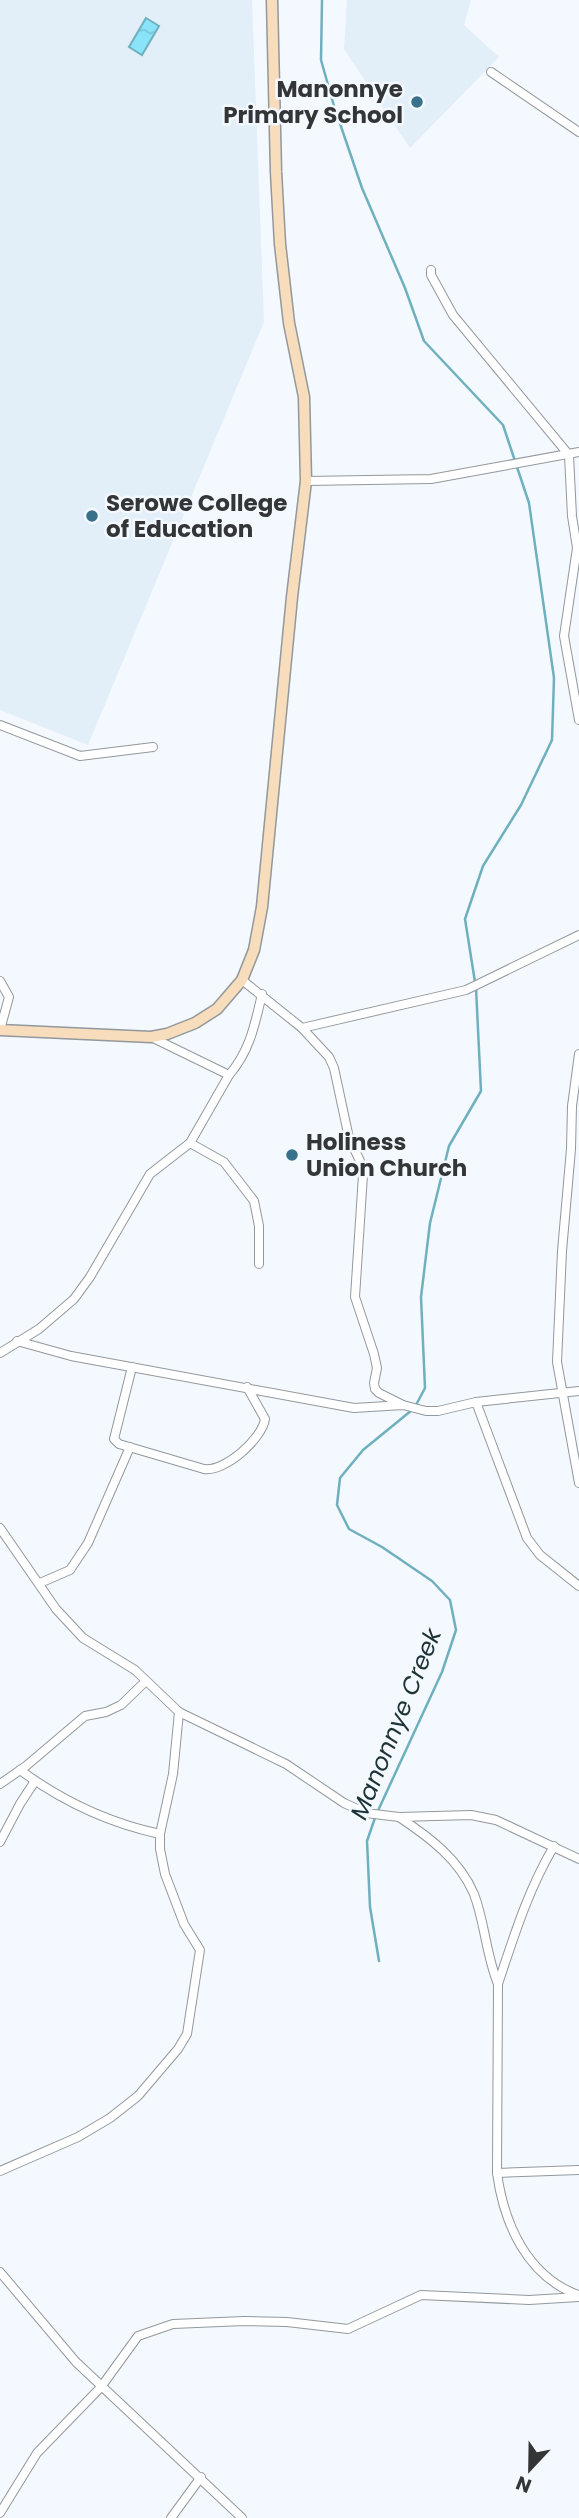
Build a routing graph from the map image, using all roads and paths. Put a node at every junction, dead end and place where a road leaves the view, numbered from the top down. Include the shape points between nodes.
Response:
1 (272, 0) edge
2 (491, 72) dead end
3 (579, 132) edge
4 (432, 270) dead end
5 (579, 452) edge
6 (569, 455) junction
7 (306, 481) junction
8 (579, 720) edge
9 (0, 725) edge
10 (153, 747) dead end
11 (579, 935) edge
12 (242, 980) junction
13 (0, 981) edge
14 (262, 995) junction
15 (302, 1028) junction
16 (0, 1030) edge
17 (151, 1037) junction
18 (579, 1054) edge
19 (229, 1075) junction
20 (190, 1143) junction
21 (259, 1264) dead end
22 (17, 1341) junction
23 (0, 1353) edge
24 (132, 1367) junction
25 (247, 1387) junction
26 (579, 1391) edge
27 (562, 1394) junction
28 (476, 1402) junction
29 (403, 1405) junction
30 (130, 1447) junction
31 (579, 1483) edge
32 (0, 1528) edge
33 (40, 1583) junction
34 (579, 1586) edge
35 (146, 1681) junction
36 (179, 1712) junction
37 (20, 1770) junction
38 (35, 1781) junction
39 (0, 1784) edge
40 (399, 1817) junction
41 (160, 1834) junction
42 (0, 1842) edge
43 (554, 1846) junction
44 (579, 1859) edge
45 (498, 1984) junction
46 (579, 2170) edge
47 (0, 2171) edge
48 (497, 2173) junction
49 (0, 2272) edge
50 (579, 2297) edge
51 (101, 2387) junction
52 (201, 2477) junction
53 (0, 2513) edge
54 (172, 2518) edge
55 (242, 2518) edge

1 - 7 street via 280,232 304,397
2 - 3 street
4 - 6 street via 453,314
5 - 6 street
6 - 7 street via 431,479
6 - 8 street via 577,548 564,636
7 - 12 street via 260,921
9 - 10 street via 80,756
11 - 15 street via 466,990
12 - 14 street
12 - 17 street via 208,1016
13 - 16 street via 9,997
14 - 15 street
14 - 19 street via 247,1048
15 - 29 street via 334,1068 349,1138 363,1175 355,1297 374,1354 374,1383 379,1393
16 - 17 street
17 - 19 street
18 - 27 street via 562,1251 557,1362
19 - 20 street
20 - 21 street via 224,1163 254,1201
20 - 22 street via 150,1174 74,1299
22 - 23 street
22 - 24 street
24 - 25 street
24 - 30 street via 113,1437
25 - 29 street via 354,1408
25 - 30 street via 265,1419 264,1426 258,1437 215,1469
26 - 27 street
27 - 28 street
27 - 31 street
28 - 29 street via 438,1411
28 - 34 street via 527,1538 540,1555
30 - 33 street via 88,1543 70,1570
32 - 33 street
33 - 35 street via 83,1638
35 - 36 street
35 - 37 street via 121,1705 85,1716
36 - 40 street via 286,1764 366,1813
36 - 41 street via 173,1774
37 - 38 street
37 - 39 street
38 - 41 street via 110,1821
38 - 42 street
40 - 43 street via 471,1815 496,1820
40 - 45 street via 447,1853 469,1886
41 - 47 street via 165,1874 184,1924 200,1950 187,2034 138,2096 110,2118
43 - 44 street
43 - 45 street via 517,1922
45 - 48 street
46 - 48 street
48 - 50 street via 501,2199 522,2249 539,2272
49 - 51 street
50 - 51 street via 529,2300 421,2295 348,2329 276,2322 173,2324 138,2336
51 - 52 street
51 - 53 street via 37,2453
52 - 54 street
52 - 55 street

